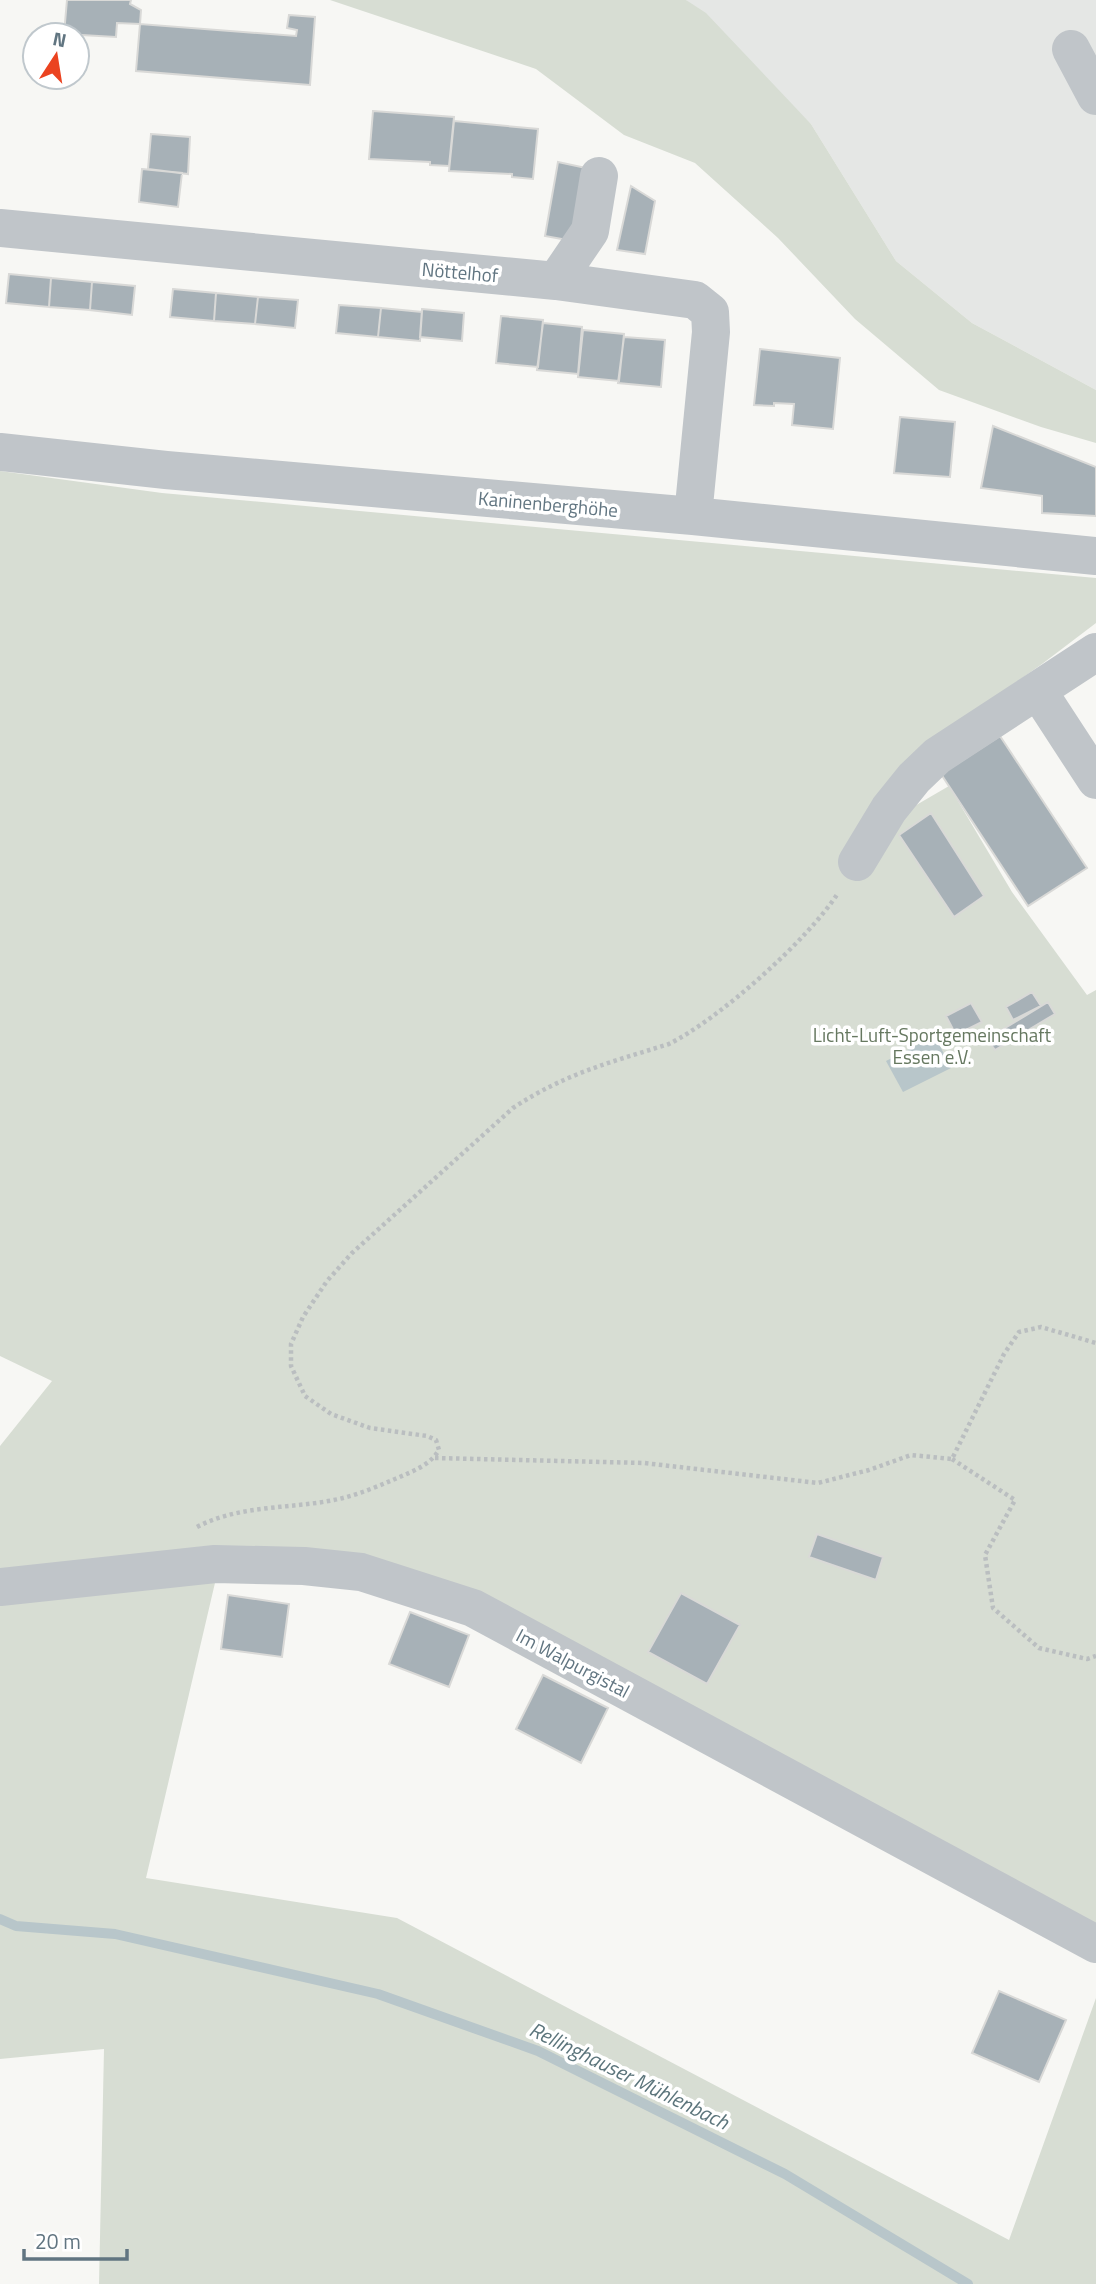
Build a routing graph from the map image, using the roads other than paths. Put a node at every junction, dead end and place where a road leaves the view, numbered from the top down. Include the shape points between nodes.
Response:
1 (1071, 48) dead end
2 (1096, 96) edge
3 (599, 176) dead end
4 (0, 228) edge
5 (556, 281) junction
6 (0, 452) edge
7 (693, 516) junction
8 (1096, 556) edge
9 (1096, 652) edge
10 (1038, 691) junction
11 (1096, 780) edge
12 (857, 862) road end
13 (0, 1587) edge
14 (1096, 1944) edge

1 - 2 street
3 - 5 street via 590,231
4 - 5 street, Nöttelhof
5 - 7 street, Nöttelhof via 674,295 695,300 710,312
6 - 7 street, Kaninenberghöhe
7 - 8 street, Kaninenberghöhe
9 - 10 street
10 - 11 street
10 - 12 street via 937,756 889,809
13 - 14 street, Im Walpurgistal via 215,1564 349,1571 417,1589 472,1608

